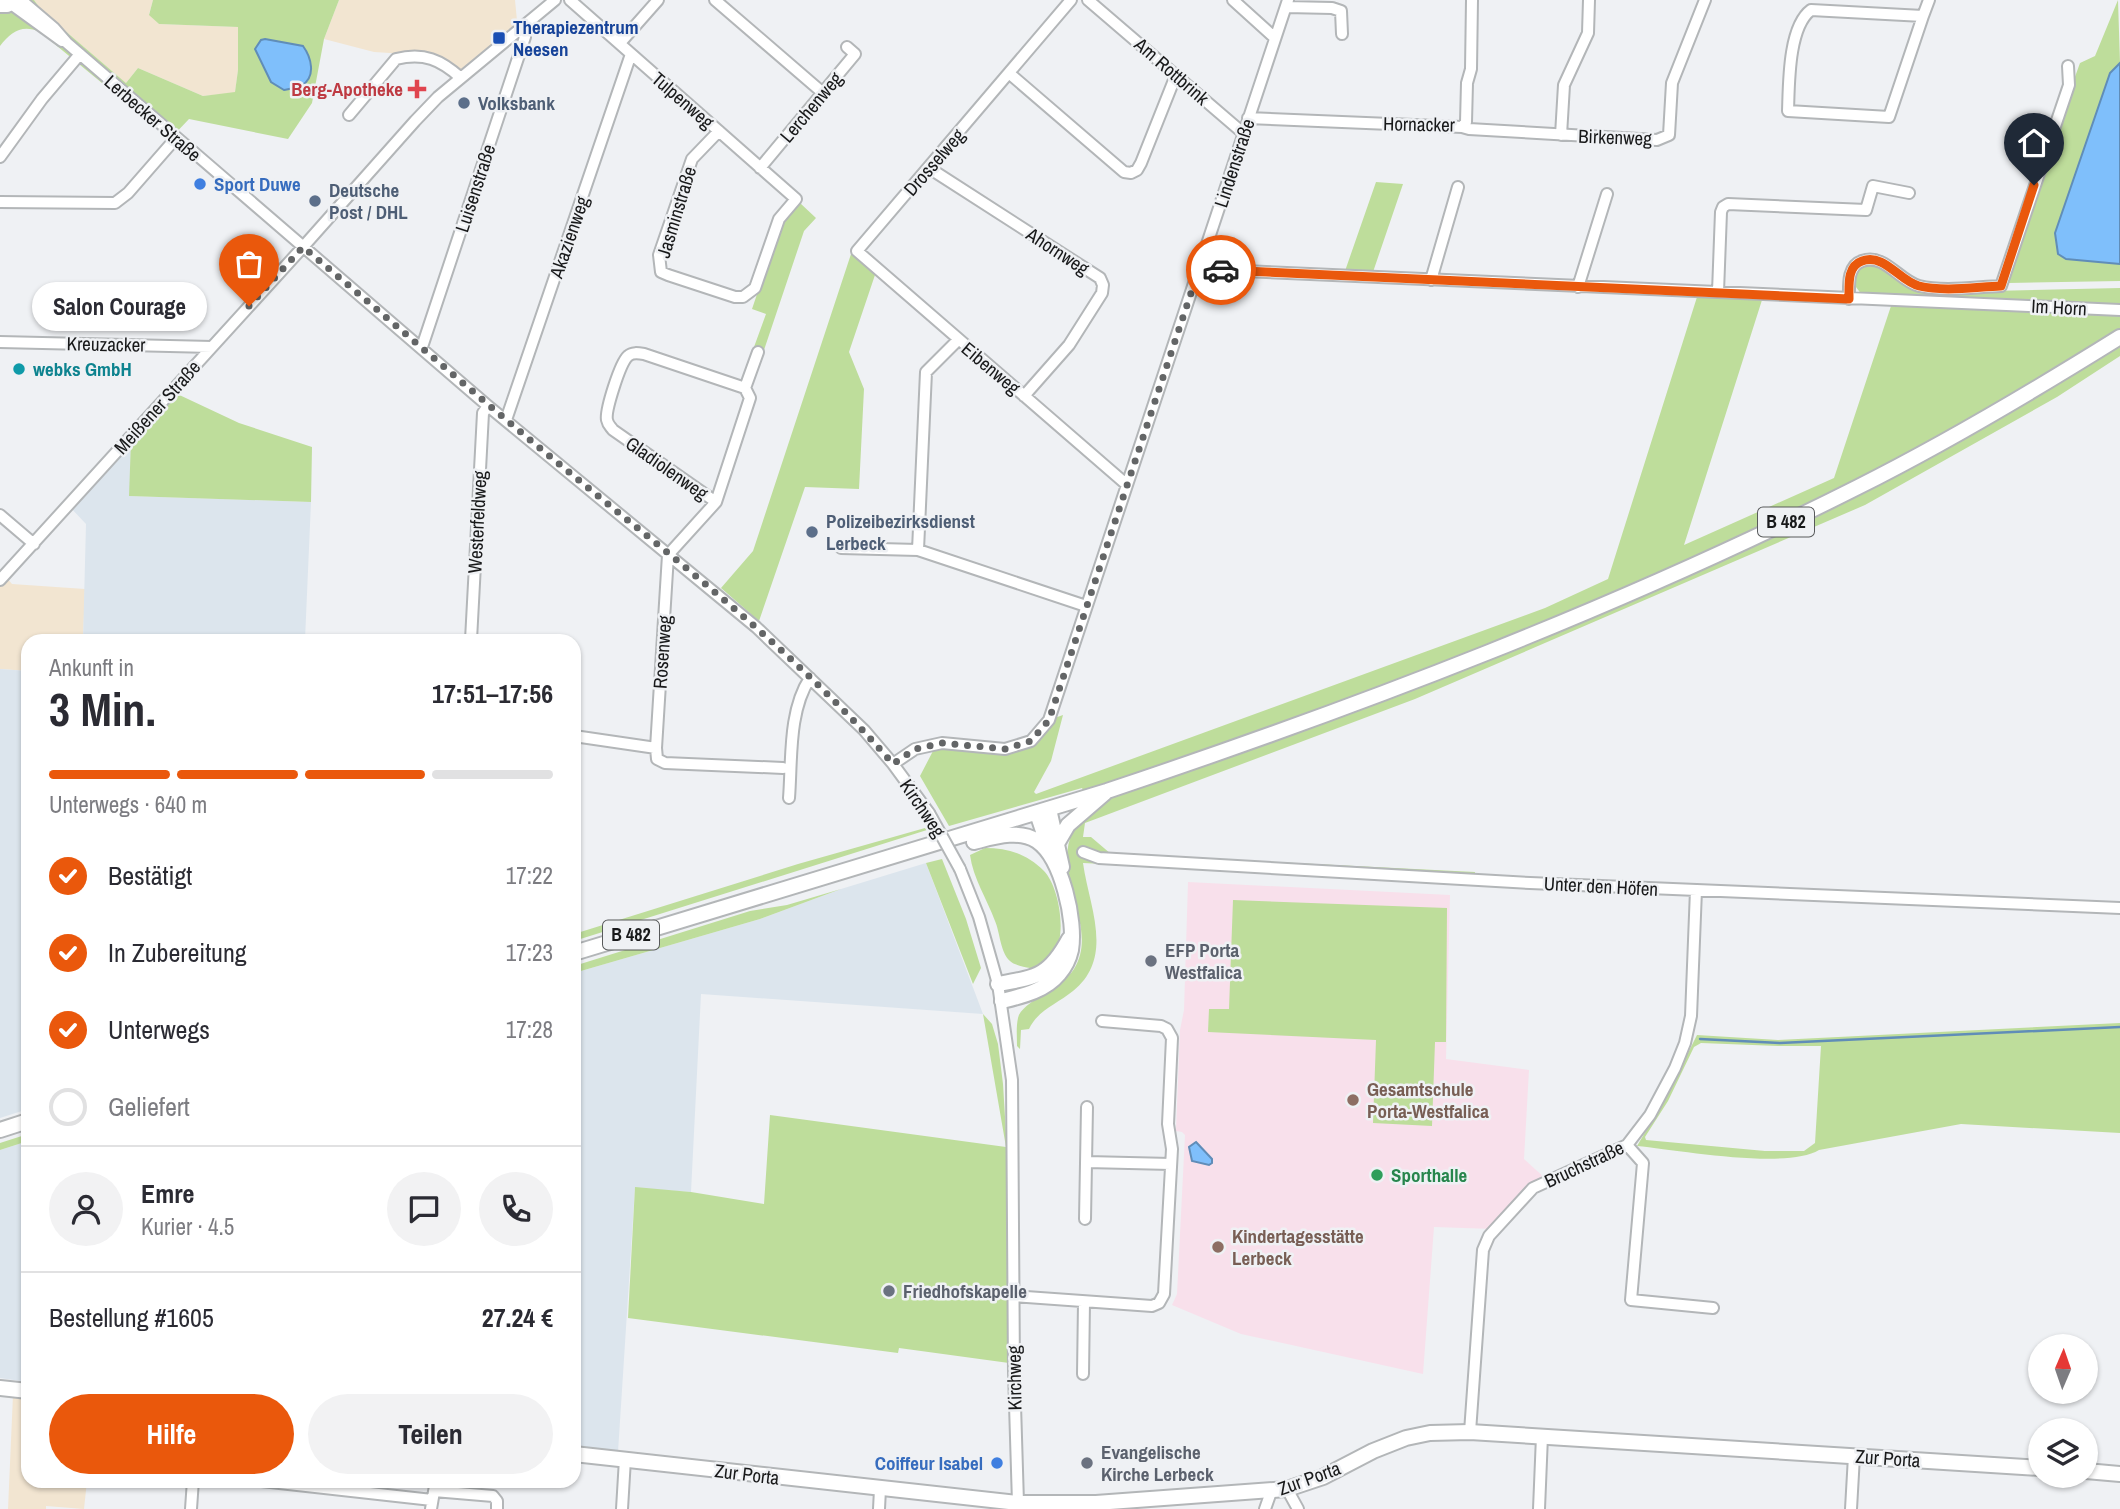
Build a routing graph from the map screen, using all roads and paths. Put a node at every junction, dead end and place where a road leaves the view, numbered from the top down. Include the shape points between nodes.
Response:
1 (555, 0) edge
2 (570, 0) edge
3 (658, 0) edge
4 (715, 0) edge
5 (1071, 0) edge
6 (1088, 0) edge
7 (1108, 0) edge
8 (1233, 0) edge
9 (1472, 0) edge
10 (1589, 0) edge
11 (1705, 0) edge
12 (1928, 0) edge
13 (8, 4) edge
14 (1287, 4) edge
15 (1100, 9) junction
16 (1923, 16) junction
17 (521, 30) junction
18 (1342, 34) dead end
19 (1275, 38) junction
20 (620, 43) junction
21 (847, 47) dead end
22 (80, 54) junction
23 (631, 54) junction
24 (2068, 66) dead end
25 (1010, 74) junction
26 (1176, 75) junction
27 (461, 78) junction
28 (823, 93) junction
29 (349, 115) dead end
30 (1248, 118) junction
31 (1462, 127) junction
32 (719, 131) junction
33 (1243, 133) junction
34 (1561, 135) junction
35 (176, 138) junction
36 (0, 156) edge
37 (760, 168) junction
38 (929, 168) junction
39 (1458, 187) dead end
40 (1909, 193) dead end
41 (1607, 194) dead end
42 (796, 200) joint
43 (0, 202) edge
44 (303, 247) junction
45 (857, 251) joint
46 (1199, 269) junction
47 (1431, 280) junction
48 (1578, 287) junction
49 (1718, 292) junction
50 (1849, 299) junction
51 (2120, 310) edge
52 (2120, 337) edge
53 (958, 340) junction
54 (0, 342) edge
55 (212, 347) junction
56 (422, 347) junction
57 (758, 352) dead end
58 (745, 388) junction
59 (1024, 396) junction
60 (488, 406) junction
61 (506, 420) junction
62 (1126, 484) junction
63 (716, 502) junction
64 (0, 515) edge
65 (34, 544) junction
66 (841, 548) dead end
67 (918, 550) junction
68 (668, 555) junction
69 (0, 580) edge
70 (1086, 606) junction
71 (471, 634) edge
72 (810, 678) junction
73 (581, 737) edge
74 (656, 748) junction
75 (893, 764) junction
76 (783, 768) dead end
77 (1107, 791) junction
78 (789, 799) dead end
79 (1043, 811) junction
80 (939, 843) junction
81 (1054, 848) junction
82 (1083, 852) dead end
83 (1696, 890) junction
84 (2120, 908) edge
85 (1071, 935) junction
86 (581, 951) edge
87 (998, 984) junction
88 (1002, 1001) junction
89 (1102, 1021) dead end
90 (1087, 1107) dead end
91 (21, 1123) edge
92 (0, 1130) edge
93 (1627, 1145) junction
94 (1087, 1162) junction
95 (1171, 1164) junction
96 (1084, 1219) dead end
97 (1013, 1296) junction
98 (1083, 1302) junction
99 (1713, 1308) dead end
100 (1083, 1374) dead end
101 (0, 1388) edge
102 (21, 1390) edge
103 (1470, 1432) junction
104 (1542, 1436) junction
105 (581, 1455) edge
106 (1854, 1456) junction
107 (625, 1459) junction
108 (2028, 1467) edge
109 (2098, 1472) edge
110 (2120, 1474) edge
111 (192, 1488) edge
112 (349, 1488) edge
113 (880, 1489) junction
114 (1287, 1489) junction
115 (1271, 1492) junction
116 (433, 1495) edge
117 (1018, 1503) junction
118 (978, 1504) edge
119 (1172, 1504) edge
120 (191, 1509) edge
121 (497, 1509) edge
122 (622, 1509) edge
123 (879, 1509) edge
124 (1265, 1509) edge
125 (1298, 1509) edge
126 (1539, 1509) edge
127 (1851, 1509) edge

1 - 17 street, Meißener Straße
2 - 20 street, Tulpenweg
3 - 20 street
4 - 28 street
5 - 25 street, Drosselweg
6 - 15 street, Am Rottbrink
7 - 15 street
8 - 19 street
9 - 31 street, Hornacker via 1471,69
10 - 34 street via 1588,33 1564,85
11 - 34 street, Birkenweg via 1672,83 1669,135 1657,140
12 - 16 street
13 - 22 street, Lerbecker Straße
14 - 18 street via 1341,11
14 - 19 street, Lindenstraße
15 - 26 street, Am Rottbrink
16 - 16 street via 1811,10 1804,15 1789,59 1788,111 1889,117
17 - 27 street, Meißener Straße
17 - 56 street, Luisenstraße via 525,37
19 - 30 street, Lindenstraße
20 - 23 street, Tulpenweg
21 - 28 street, Lerchenweg via 855,54
22 - 35 street, Lerbecker Straße
22 - 36 street
23 - 32 street, Tulpenweg
23 - 61 street, Akazienweg
24 - 50 street via 2069,85 2001,286 1920,286 1877,260 1866,259 1853,268
25 - 26 street via 1124,172 1131,173 1141,163
25 - 38 street, Drosselweg
26 - 33 street, Am Rottbrink
27 - 29 street via 438,60 397,59
27 - 44 street, Meißener Straße via 415,121
28 - 37 street, Lerchenweg
30 - 31 street, Hornacker
30 - 33 street, Lindenstraße
31 - 34 street, Birkenweg
32 - 37 street, Tulpenweg
32 - 42 street, Jasminstraße via 692,159 659,256 661,272 743,298 755,288 779,219
33 - 46 street, Lindenstraße
35 - 43 street via 114,203
35 - 44 street, Lerbecker Straße
37 - 42 street, Tulpenweg
38 - 45 street, Drosselweg
38 - 59 street, Ahornweg via 1100,278 1103,285 1069,345
39 - 47 street
40 - 49 street via 1873,186 1866,210 1728,204 1721,212
41 - 48 street
44 - 55 street, Meißener Straße
44 - 56 street, Kirchweg
45 - 53 street, Eibenweg
46 - 47 street, Im Horn
46 - 62 street, Lindenstraße
47 - 48 street, Im Horn
48 - 49 street, Im Horn
49 - 50 street, Im Horn
50 - 51 street, Im Horn
52 - 77 main road, B 482 via 1859,487 1625,596 1447,667
53 - 59 street, Eibenweg
53 - 67 street via 926,372
54 - 55 street, Kreuzacker
55 - 65 street, Meißener Straße
56 - 60 street, Kirchweg
57 - 58 street, Gladiolenweg
58 - 63 street, Gladiolenweg via 750,398
58 - 63 street, Gladiolenweg via 634,353 623,363 608,410 613,430
59 - 62 street, Eibenweg
60 - 61 street, Kirchweg
60 - 71 street, Westerfeldweg via 483,413
61 - 68 street, Kirchweg
62 - 70 street, Lindenstraße
63 - 68 street, Gladiolenweg
64 - 65 street
65 - 69 street, Meißener Straße
66 - 67 street
67 - 70 street
68 - 72 street, Kirchweg
68 - 74 street, Rosenweg
70 - 75 street, Lindenstraße via 1049,720 1031,741 1005,749 942,743 915,749
72 - 75 street, Kirchweg
72 - 78 street via 798,711
73 - 74 street
74 - 76 street via 657,758 665,763
75 - 87 street, Kirchweg, bridge via 929,813 960,869
77 - 79 main road, B 482
77 - 81 main road via 1068,825
79 - 80 main road, B 482
79 - 81 main road
80 - 81 main road via 969,843 1012,834
80 - 86 main road, B 482
81 - 85 main road
82 - 83 street, Unter den Höfen via 1100,858
83 - 84 street, Unter den Höfen
83 - 93 street, Bruchstraße via 1691,1016 1685,1043 1650,1115
85 - 87 main road via 1051,967
85 - 88 main road via 1068,962 1058,976 1042,988
87 - 88 street, Kirchweg
88 - 97 street, Kirchweg via 1012,1080
89 - 95 street via 1167,1029 1171,1038
90 - 94 street
91 - 92 main road
93 - 99 street via 1643,1163 1631,1300
93 - 103 street, Bruchstraße via 1533,1188 1489,1236 1483,1251
94 - 95 street
94 - 96 street
95 - 98 street via 1164,1294 1152,1306
97 - 98 street
97 - 117 street, Kirchweg
98 - 100 street
101 - 102 main road
103 - 104 main road, Zur Porta
103 - 114 main road, Zur Porta via 1406,1438
104 - 106 main road, Zur Porta
104 - 126 street
105 - 107 main road, Zur Porta
106 - 108 main road, Zur Porta
106 - 127 street
107 - 113 main road, Zur Porta
107 - 122 street
109 - 110 main road
111 - 120 street
112 - 116 street
113 - 118 main road, Zur Porta
113 - 123 street
114 - 115 main road, Zur Porta
114 - 125 street
115 - 119 main road, Zur Porta
115 - 124 street
116 - 121 street via 493,1496
117 - 118 main road, Zur Porta
117 - 119 main road, Zur Porta

